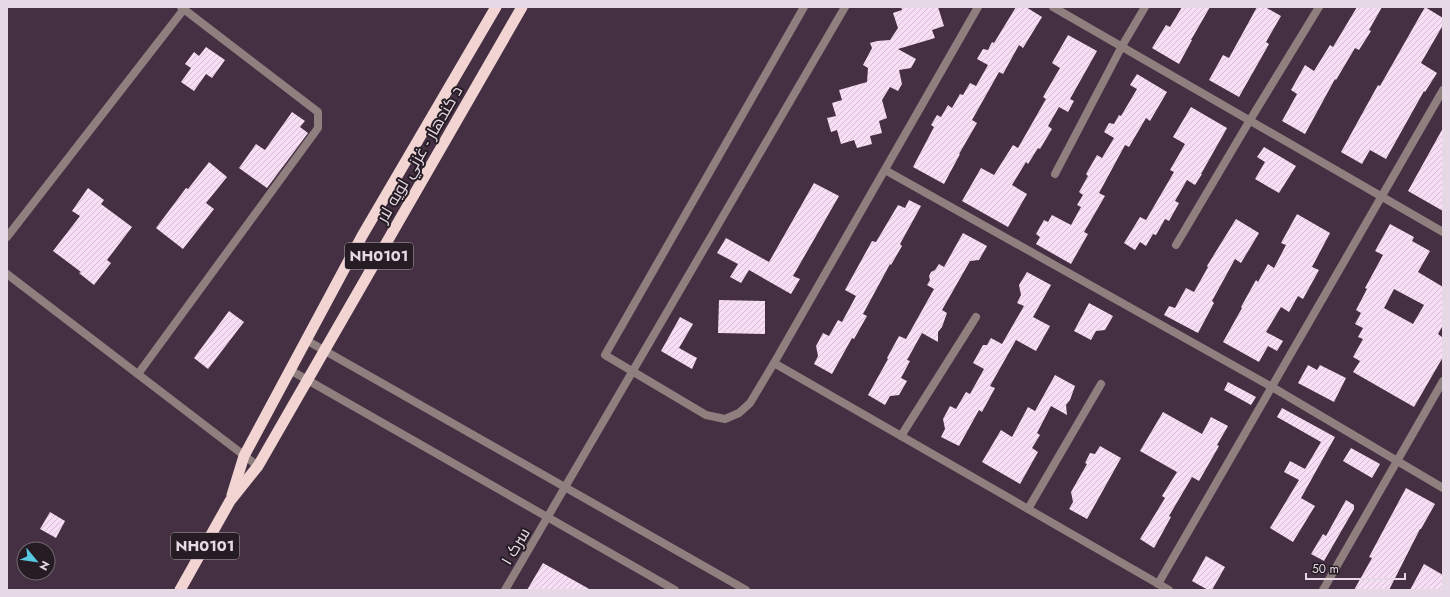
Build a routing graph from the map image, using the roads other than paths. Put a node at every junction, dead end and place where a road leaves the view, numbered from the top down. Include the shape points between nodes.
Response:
1 (496, 7) edge
2 (522, 7) edge
3 (804, 7) edge
4 (845, 7) edge
5 (978, 7) edge
6 (1054, 7) edge
7 (1145, 7) edge
8 (1318, 7) edge
9 (182, 8) edge
10 (1122, 46) junction
11 (1443, 90) edge
12 (1250, 120) junction
13 (885, 170) junction
14 (1055, 174) dead end
15 (1382, 196) junction
16 (1443, 232) edge
17 (7, 237) edge
18 (1176, 246) dead end
19 (7, 274) edge
20 (976, 317) dead end
21 (306, 340) junction
22 (324, 351) junction
23 (774, 363) junction
24 (290, 370) junction
25 (633, 372) junction
26 (138, 374) junction
27 (307, 380) junction
28 (1443, 381) edge
29 (1101, 384) dead end
30 (1272, 387) junction
31 (901, 436) junction
32 (244, 456) junction
33 (1397, 462) junction
34 (258, 466) junction
35 (566, 487) junction
36 (1443, 488) edge
37 (230, 501) junction
38 (1028, 509) junction
39 (548, 517) junction
40 (1158, 584) junction
41 (180, 590) edge
42 (505, 590) edge
43 (675, 590) edge
44 (746, 590) edge
45 (1169, 590) edge
46 (1323, 590) edge

1 - 21 highway, د کندهار - غزني لويه لار / NH0101 via 362,236
2 - 22 highway, د کندهار - غزني لويه لار / NH0101
3 - 25 street via 605,355
4 - 25 street, سرک ۱
5 - 13 street
6 - 10 street
7 - 10 street
8 - 12 street
9 - 17 street
9 - 26 street via 318,112 318,128
10 - 12 street
10 - 14 street
11 - 15 street
12 - 15 street
12 - 18 street
13 - 23 street
13 - 30 street
15 - 16 street
15 - 30 street
19 - 26 street
20 - 31 street
21 - 22 street
21 - 24 highway, د کندهار - غزني لويه لار / NH0101
22 - 27 highway, د کندهار - غزني لويه لار / NH0101
22 - 35 street
23 - 25 street via 750,403 739,413 725,419 706,415
23 - 31 street
24 - 27 street
24 - 32 highway, د کندهار - غزني لويه لار / NH0101
25 - 35 street, سرک ۱
26 - 32 street
27 - 34 highway, د کندهار - غزني لويه لار / NH0101
27 - 39 street
28 - 33 street
29 - 38 street
30 - 33 street
30 - 40 street
31 - 38 street
32 - 34 street
32 - 37 highway, د کندهار - غزني لويه لار / NH0101
33 - 36 street
33 - 46 street
34 - 37 highway, د کندهار - غزني لويه لار / NH0101
35 - 39 street, سرک ۱
35 - 44 street
37 - 41 highway, د کندهار - غزني لويه لار / NH0101
38 - 40 street
39 - 42 street, سرک ۱
39 - 43 street
40 - 45 street

